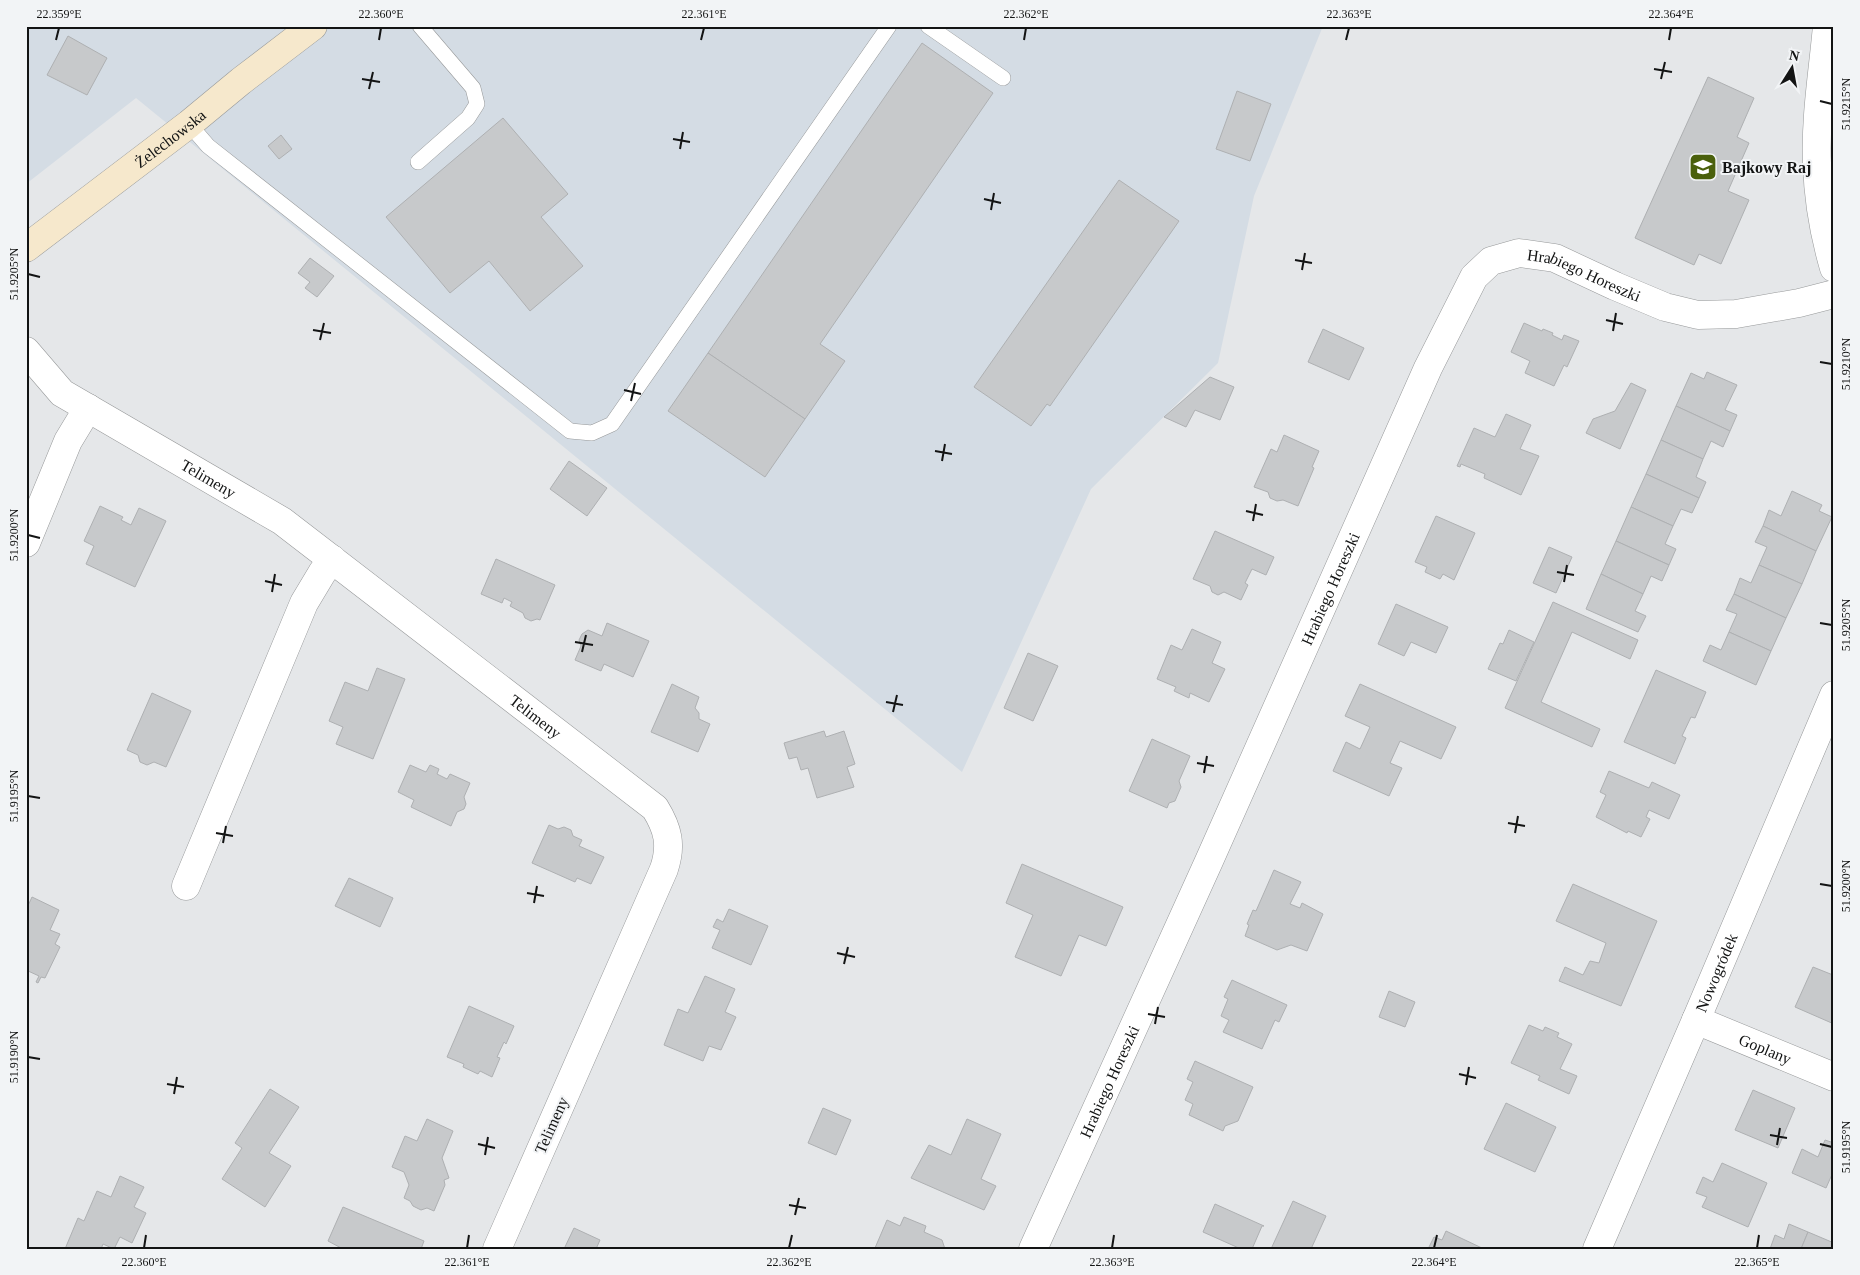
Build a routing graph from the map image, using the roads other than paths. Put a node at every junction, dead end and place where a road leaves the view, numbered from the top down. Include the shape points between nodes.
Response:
1 (313, 26) edge
2 (420, 26) edge
3 (889, 26) edge
4 (928, 26) edge
5 (1827, 26) edge
6 (1003, 78) dead end
7 (189, 124) junction
8 (418, 162) dead end
9 (26, 248) edge
10 (1834, 268) edge
11 (1834, 294) edge
12 (26, 351) edge
13 (88, 408) junction
14 (26, 543) edge
15 (332, 559) junction
16 (1834, 695) edge
17 (186, 886) dead end
18 (1696, 1020) junction
19 (1834, 1077) edge
20 (497, 1249) edge
21 (1033, 1249) edge
22 (1597, 1249) edge

1 - 7 main road, Żelechowska
2 - 8 lane via 473,88 477,104 468,118
3 - 7 lane via 612,424 592,433 570,432 208,146
4 - 6 lane
5 - 10 street via 1818,114 1817,162 1820,199
7 - 9 main road, Żelechowska
11 - 21 street, Hrabiego Horeszki via 1736,314 1698,315 1665,307 1555,258 1519,253 1491,261 1474,277 1420,386
12 - 13 street, Telimeny via 62,393
13 - 14 street via 68,441
13 - 15 street, Telimeny via 282,521
15 - 17 street via 304,603
15 - 20 street, Telimeny via 655,808 668,837 669,854 664,869
16 - 18 street, Nowogródek
18 - 19 street, Goplany
18 - 22 street, Nowogródek

